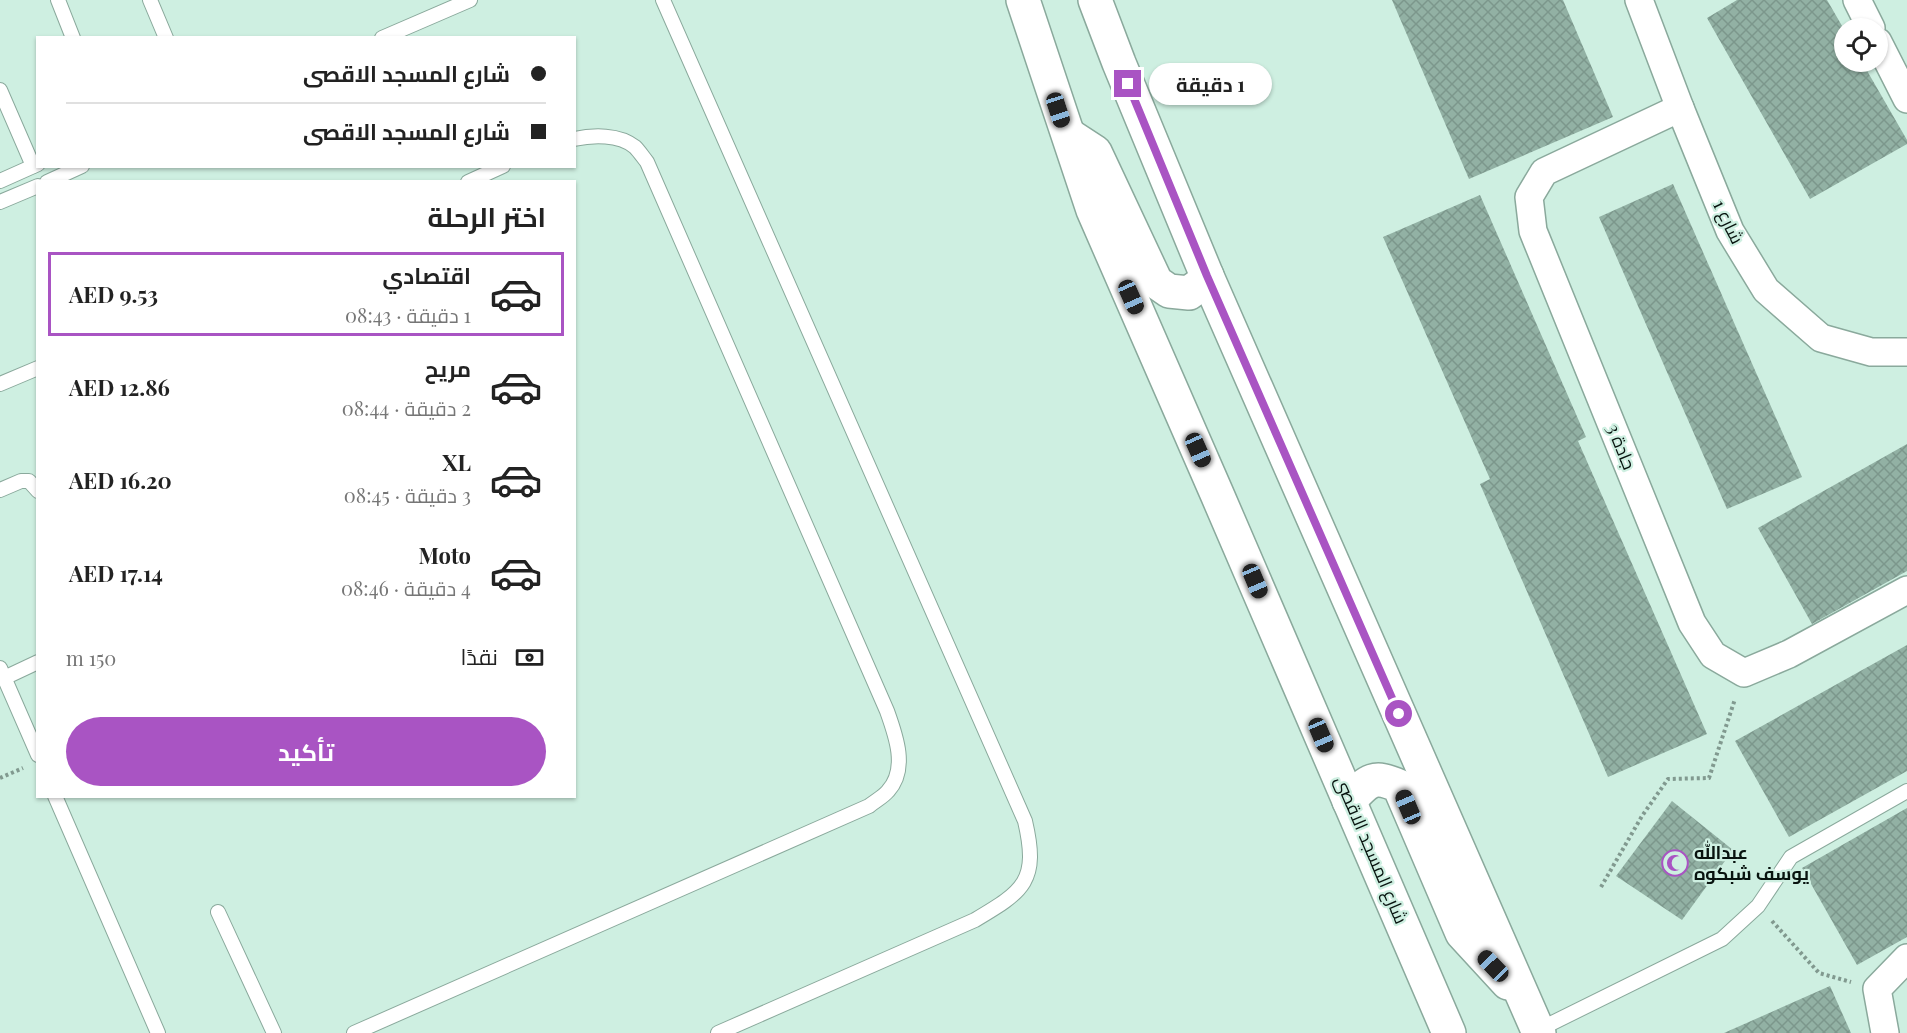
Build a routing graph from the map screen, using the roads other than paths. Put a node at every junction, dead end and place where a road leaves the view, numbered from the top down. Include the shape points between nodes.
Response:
1 (58, 0) edge
2 (150, 0) edge
3 (470, 0) edge
4 (663, 0) edge
5 (1023, 0) edge
6 (1095, 0) edge
7 (1639, 0) edge
8 (1857, 0) edge
9 (1866, 18) edge
10 (72, 36) edge
11 (165, 36) edge
12 (387, 36) edge
13 (1888, 62) edge
14 (0, 90) edge
15 (1907, 99) edge
16 (1680, 108) junction
17 (1066, 132) junction
18 (576, 139) edge
19 (35, 165) edge
20 (78, 168) edge
21 (499, 168) edge
22 (51, 180) edge
23 (472, 180) edge
24 (0, 181) edge
25 (36, 187) edge
26 (0, 202) edge
27 (1207, 276) junction
28 (1907, 352) edge
29 (36, 369) edge
30 (0, 384) edge
31 (36, 489) edge
32 (0, 490) edge
33 (1907, 590) edge
34 (36, 663) edge
35 (2, 673) edge
36 (33, 761) edge
37 (1907, 791) edge
38 (56, 798) edge
39 (1349, 801) junction
40 (218, 912) dead end
41 (1907, 958) edge
42 (1524, 999) junction
43 (1539, 1032) edge
44 (158, 1033) edge
45 (274, 1033) edge
46 (354, 1033) edge
47 (718, 1033) edge
48 (1449, 1033) edge
49 (1885, 1033) edge

1 - 10 lane
2 - 11 lane
3 - 12 lane
4 - 47 lane via 1025,821 1031,858 1020,890 975,920
5 - 17 main road, شارع المسجد الاقصى
6 - 27 main road
7 - 16 street, شارع 1
8 - 9 street
13 - 15 street
14 - 19 lane
16 - 28 street, شارع 1 via 1730,231 1766,290 1821,338 1871,352
16 - 33 street, جادة 3 via 1544,172 1528,197 1533,231 1692,623 1713,655 1744,673 1789,654
17 - 27 main road via 1095,152 1156,282 1169,291 1189,293
17 - 39 main road, شارع المسجد الاقصى via 1093,210
18 - 46 lane via 594,135 613,138 634,146 647,162 887,711 899,753 898,773 888,791 869,806
19 - 24 lane
20 - 22 lane
21 - 23 lane
25 - 26 lane
27 - 42 main road
29 - 30 lane
31 - 32 lane via 29,481 21,481
34 - 35 lane
35 - 36 lane
37 - 43 lane via 1791,857 1758,906 1722,939
38 - 44 lane
39 - 42 main road via 1366,782 1383,779 1399,786 1462,933
39 - 48 main road, شارع المسجد الاقصى
40 - 45 lane
41 - 49 street via 1878,989
42 - 43 main road

